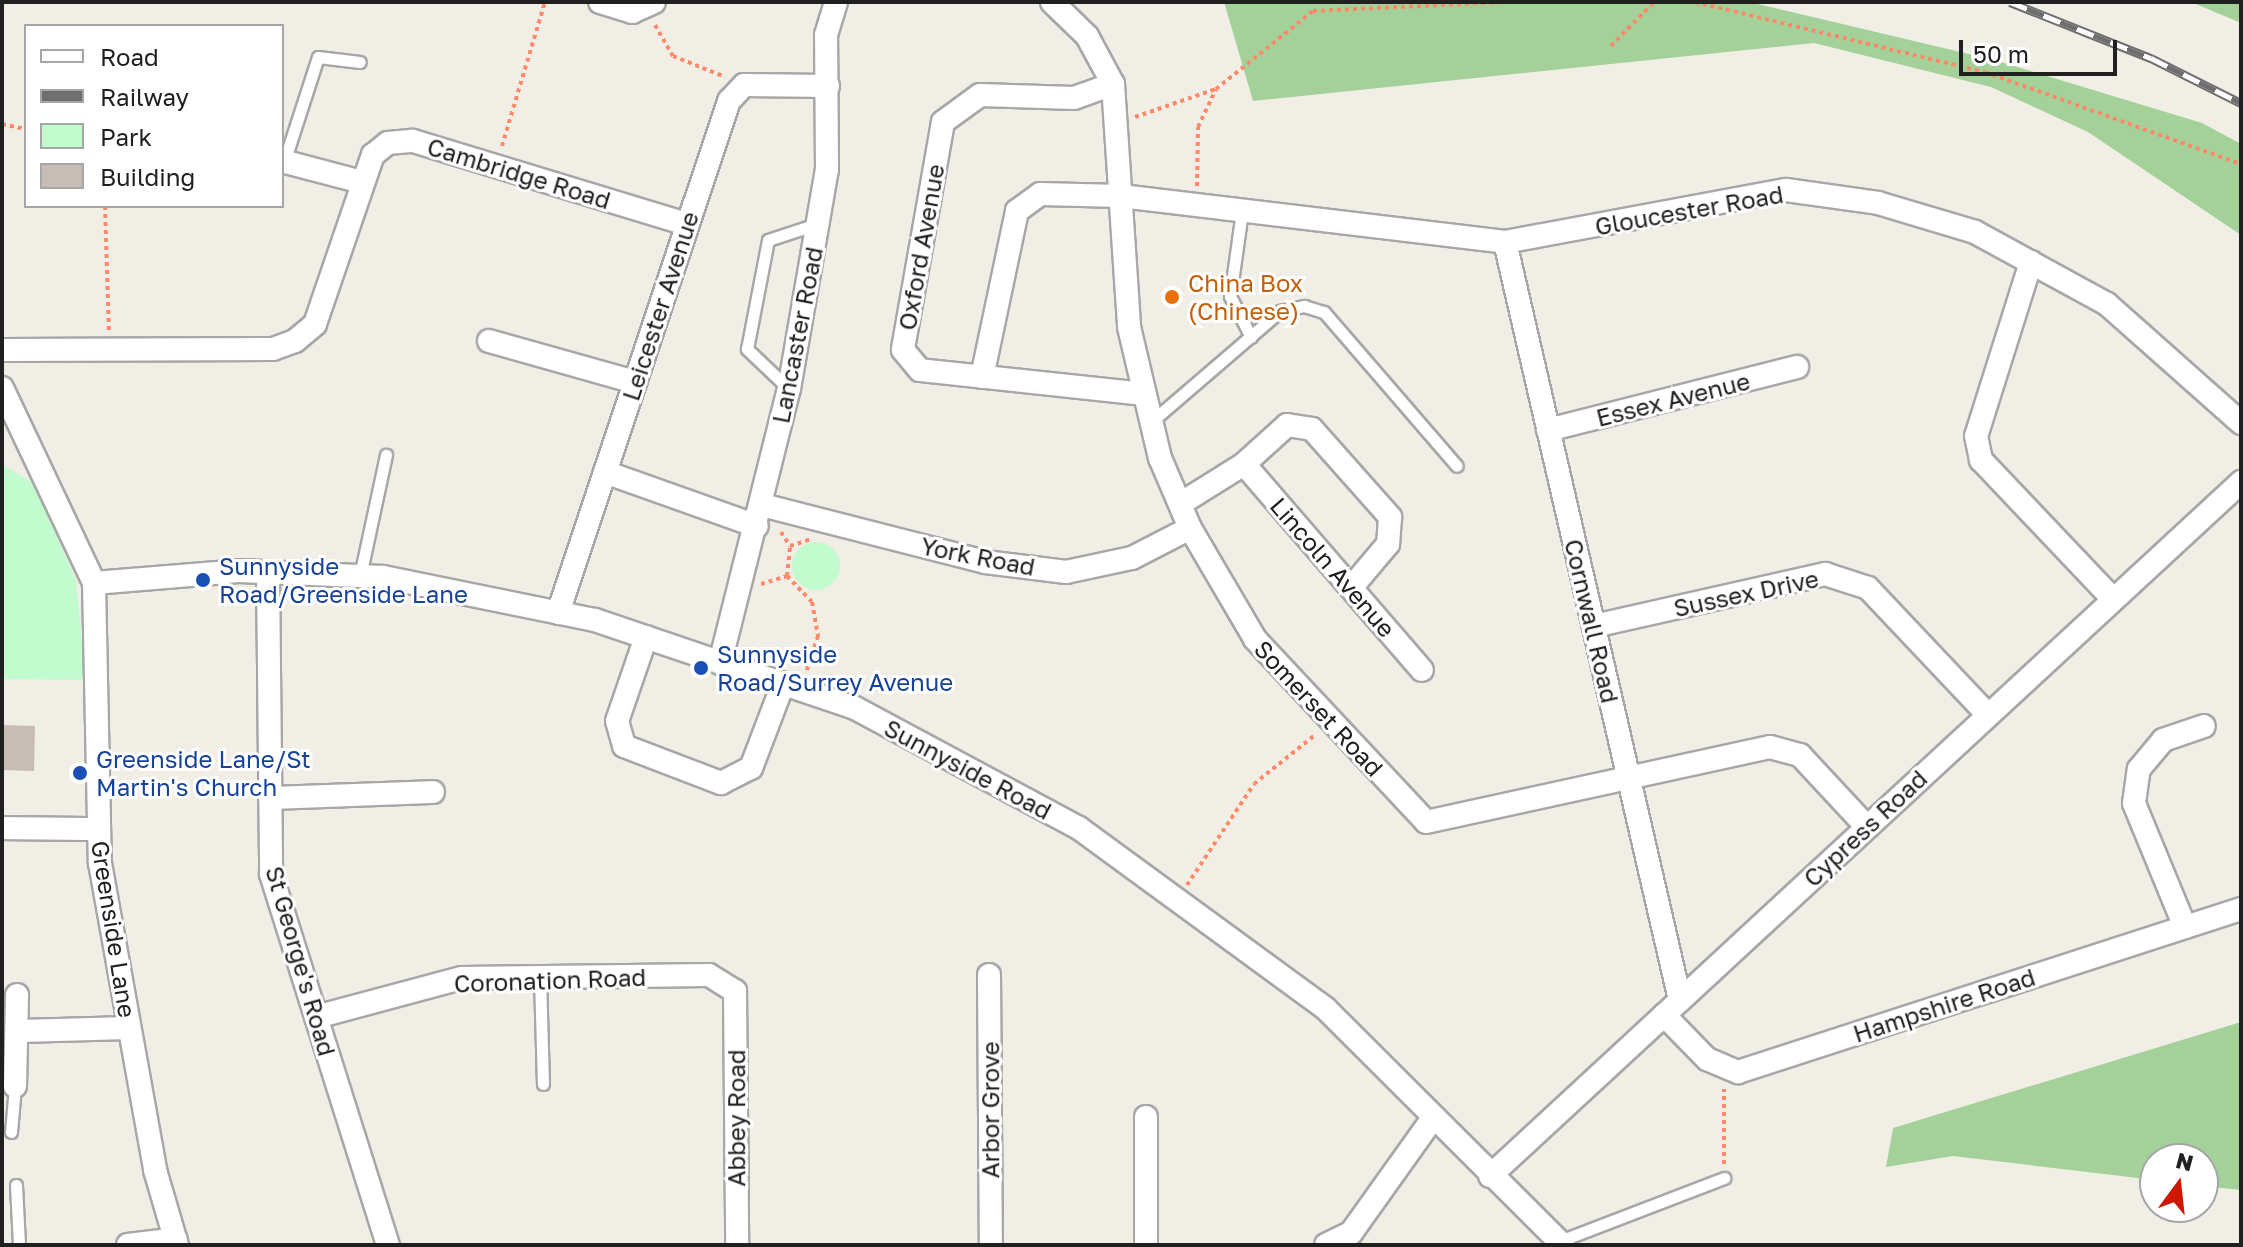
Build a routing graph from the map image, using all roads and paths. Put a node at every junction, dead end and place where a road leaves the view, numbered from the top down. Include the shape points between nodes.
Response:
1 (545, 2) edge
2 (600, 2) edge
3 (836, 2) edge
4 (1052, 2) edge
5 (1501, 2) edge
6 (1654, 2) edge
7 (1695, 2) edge
8 (650, 6) edge
9 (1611, 46) dead end
10 (360, 62) dead end
11 (1113, 84) junction
12 (744, 85) junction
13 (828, 86) junction
14 (1216, 89) junction
15 (1117, 122) junction
16 (2, 124) edge
17 (24, 129) edge
18 (284, 158) edge
19 (284, 161) edge
20 (2241, 164) edge
21 (496, 167) junction
22 (362, 182) junction
23 (1121, 196) junction
24 (1197, 206) junction
25 (105, 208) edge
26 (1242, 211) junction
27 (687, 224) junction
28 (818, 224) junction
29 (1505, 242) junction
30 (2031, 262) junction
31 (1251, 337) junction
32 (489, 341) dead end
33 (109, 347) junction
34 (2, 350) edge
35 (1797, 367) dead end
36 (982, 377) junction
37 (635, 382) junction
38 (2, 388) edge
39 (789, 389) junction
40 (1143, 394) junction
41 (1151, 421) junction
42 (2241, 423) edge
43 (1548, 430) junction
44 (386, 455) dead end
45 (1244, 464) junction
46 (1457, 466) dead end
47 (605, 472) junction
48 (2241, 482) edge
49 (1180, 504) junction
50 (759, 516) junction
51 (1190, 528) junction
52 (790, 546) dead end
53 (268, 572) junction
54 (360, 576) junction
55 (787, 576) junction
56 (94, 583) junction
57 (1351, 588) junction
58 (740, 592) junction
59 (2113, 599) junction
60 (558, 613) junction
61 (1594, 626) junction
62 (646, 637) junction
63 (720, 663) junction
64 (1422, 670) dead end
65 (792, 687) junction
66 (1987, 714) junction
67 (1332, 724) junction
68 (2204, 726) dead end
69 (1628, 776) junction
70 (433, 792) dead end
71 (270, 798) junction
72 (1867, 827) junction
73 (2, 828) edge
74 (99, 829) junction
75 (1177, 900) junction
76 (2241, 909) edge
77 (2185, 927) junction
78 (989, 975) dead end
79 (540, 977) junction
80 (735, 991) joint
81 (17, 995) dead end
82 (1672, 1008) junction
83 (316, 1017) junction
84 (129, 1028) junction
85 (20, 1031) junction
86 (1724, 1066) junction
87 (543, 1084) dead end
88 (15, 1086) joint
89 (1146, 1117) dead end
90 (1433, 1118) junction
91 (11, 1132) dead end
92 (1490, 1176) junction
93 (1724, 1178) joint
94 (16, 1185) dead end
95 (176, 1242) edge
96 (1561, 1243) edge
97 (19, 1245) edge
98 (128, 1245) edge
99 (388, 1245) edge
100 (737, 1245) edge
101 (991, 1245) edge
102 (1146, 1245) edge
103 (1326, 1245) edge

1 - 21 path
2 - 8 street
3 - 13 street, Lancaster Road via 826,35
4 - 11 street, Somerset Road via 1087,36
5 - 14 path via 1313,11
6 - 9 path
7 - 20 path via 1985,72
8 - 12 path via 673,56
10 - 18 lane via 318,57
11 - 15 street, Somerset Road
11 - 36 street, Oxford Avenue via 1074,98 980,95 943,122 903,350 920,370
12 - 13 street
12 - 27 street, Leicester Avenue via 729,101
13 - 28 street, Lancaster Road
14 - 15 path
14 - 24 path via 1198,127
15 - 23 street, Somerset Road
16 - 17 path
19 - 22 street
21 - 22 street, Cambridge Road via 400,141 373,155
21 - 27 street, Cambridge Road
22 - 33 street, Cambridge Road via 319,314 295,341 273,349
23 - 24 street, Gloucester Road
23 - 36 street, Gloucester Road via 1040,194 1017,211
23 - 40 street, Somerset Road via 1129,327
24 - 26 street, Gloucester Road
25 - 33 path
26 - 29 street, Gloucester Road
26 - 31 lane via 1230,296
27 - 37 street, Leicester Avenue
28 - 39 street, Lancaster Road
28 - 39 lane via 768,240 747,349
29 - 30 street, Gloucester Road via 1786,190 1906,211 1975,232
29 - 43 street, Cornwall Road
30 - 42 street, Gloucester Road via 2107,304
30 - 59 street via 1976,436 1981,460
31 - 41 lane
31 - 46 lane via 1280,311 1304,306 1324,312
32 - 37 street
33 - 34 street, Cambridge Road
35 - 43 street, Essex Avenue
36 - 40 street, Oxford Avenue
37 - 47 street, Leicester Avenue
38 - 56 street, Greenside Lane
39 - 50 street, Lancaster Road
40 - 41 street, Somerset Road
41 - 49 street, Somerset Road
43 - 61 street, Cornwall Road
44 - 54 lane
45 - 49 street
45 - 57 street, Lincoln Avenue
45 - 57 street via 1287,425 1312,429 1390,517 1388,544
47 - 50 street, York Road
47 - 60 street, Leicester Avenue
48 - 59 street, Cypress Road
49 - 51 street, Somerset Road
50 - 51 street, York Road via 985,562 1066,572 1132,558
50 - 58 street, Lancaster Road
51 - 67 street, Somerset Road via 1255,639
52 - 55 path
53 - 54 street, Sunnyside Road
53 - 56 street, Sunnyside Road
53 - 71 street, St George's Road
54 - 60 street, Sunnyside Road
55 - 58 path
55 - 65 path via 812,602 818,636
56 - 74 street, Greenside Lane
57 - 64 street, Lincoln Avenue
58 - 63 street, Lancaster Road
59 - 66 street, Cypress Road
60 - 62 street, Sunnyside Road
61 - 66 street, Sussex Drive via 1825,574 1868,588
61 - 69 street, Cornwall Road
62 - 63 street, Sunnyside Road
62 - 65 street via 617,721 624,746 721,783 751,768
63 - 65 street, Sunnyside Road
65 - 75 street, Sunnyside Road via 855,708 1079,828
66 - 72 street, Cypress Road
67 - 69 street, Somerset Road via 1426,822
67 - 75 path via 1254,784
68 - 77 street via 2163,740 2139,769 2134,803
69 - 72 street, Somerset Road via 1770,747 1800,755
69 - 82 street, Cornwall Road
70 - 71 street
71 - 83 street, St George's Road via 271,874
72 - 82 street, Cypress Road
73 - 74 street
74 - 84 street, Greenside Lane
75 - 90 street, Sunnyside Road via 1325,1008
76 - 77 street, Hampshire Road
77 - 86 street, Hampshire Road via 1738,1072
78 - 101 street, Arbor Grove
79 - 80 street, Coronation Road via 709,975
79 - 83 street, Coronation Road via 462,978
79 - 87 lane
80 - 100 street, Abbey Road
81 - 85 street
82 - 86 street
82 - 92 street, Cypress Road
83 - 99 street, St George's Road
84 - 85 street
84 - 95 street, Greenside Lane
85 - 88 street
86 - 93 path
88 - 91 lane
89 - 102 street
90 - 92 street, Sunnyside Road
90 - 103 street via 1351,1233
92 - 96 street, Sunnyside Road
93 - 96 lane
94 - 97 lane
95 - 98 street

